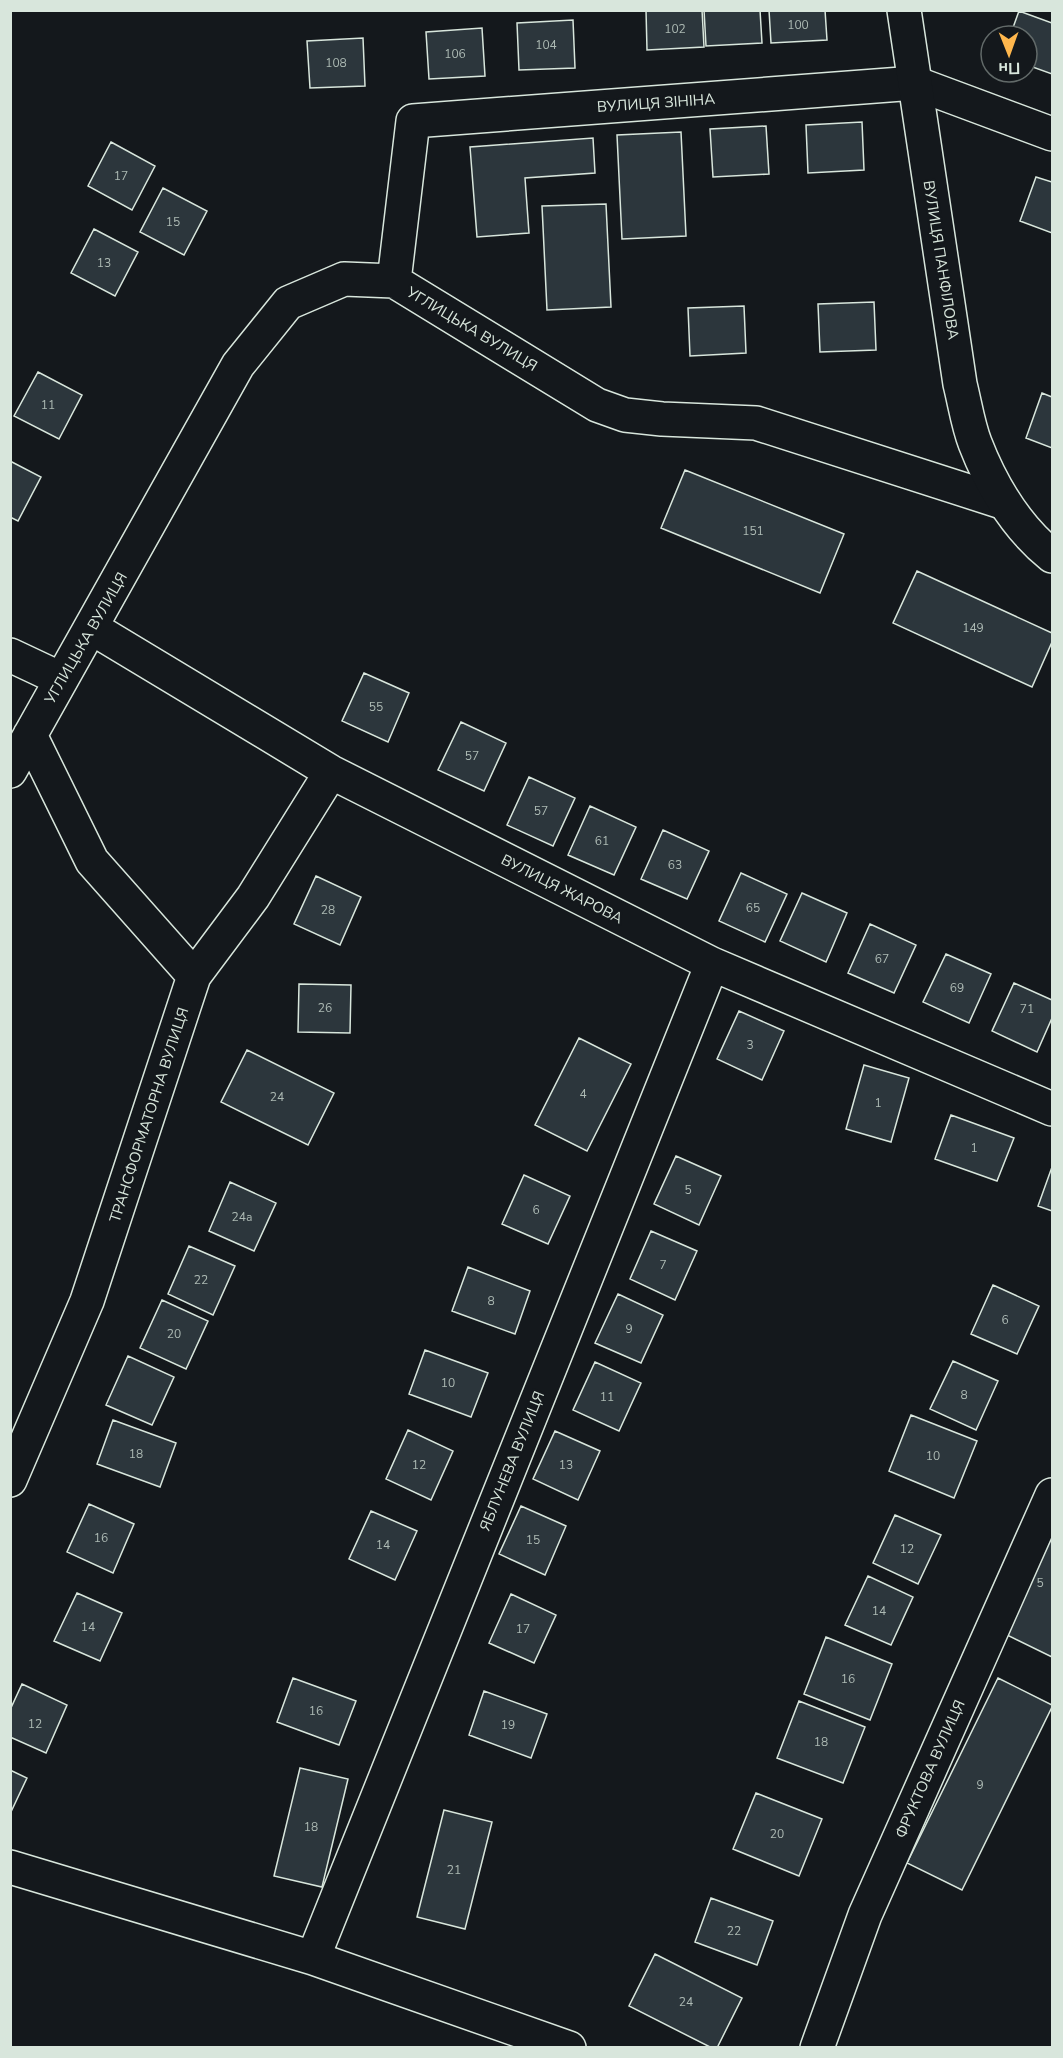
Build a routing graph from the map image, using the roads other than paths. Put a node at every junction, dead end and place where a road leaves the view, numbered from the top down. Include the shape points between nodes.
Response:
1 (904, 10) edge
2 (915, 83) junction
3 (1053, 134) edge
4 (393, 281) junction
5 (1002, 502) junction
6 (1053, 556) edge
7 (92, 628) junction
8 (10, 655) edge
9 (61, 679) junction
10 (30, 735) junction
11 (10, 771) edge
12 (331, 772) junction
13 (712, 964) junction
14 (194, 976) junction
15 (1053, 1109) edge
16 (10, 1480) edge
17 (1053, 1495) edge
18 (10, 1867) edge
19 (312, 1958) junction
20 (569, 2048) edge
21 (817, 2048) edge

1 - 2 street, ВУЛИЦЯ ПАНФІЛОВА
2 - 3 street, ВУЛИЦЯ ЗІНІНА
2 - 4 street, ВУЛИЦЯ ЗІНІНА via 413,121
2 - 5 street, ВУЛИЦЯ ПАНФІЛОВА via 960,384 974,442
4 - 5 street, УГЛИЦЬКА ВУЛИЦЯ via 597,405 626,415 756,423
4 - 7 street, УГЛИЦЬКА ВУЛИЦЯ via 344,279 288,303 238,365
5 - 6 street, ВУЛИЦЯ ПАНФІЛОВА via 1036,543
7 - 9 street, УГЛИЦЬКА ВУЛИЦЯ
7 - 12 street, ВУЛИЦЯ ЖАРОВА
8 - 9 street
9 - 10 street, УГЛИЦЬКА ВУЛИЦЯ
10 - 11 street, УГЛИЦЬКА ВУЛИЦЯ
10 - 14 street via 92,861
12 - 13 street, ВУЛИЦЯ ЖАРОВА
12 - 14 street, ТРАНСФОРМАТОРНА ВУЛИЦЯ via 253,897
13 - 15 street, ВУЛИЦЯ ЖАРОВА
13 - 19 street, ЯБЛУНЕВА ВУЛИЦЯ
14 - 16 street, ТРАНСФОРМАТОРНА ВУЛИЦЯ via 87,1301
17 - 21 street, ФРУКТОВА ВУЛИЦЯ via 865,1915
18 - 19 street
19 - 20 street

